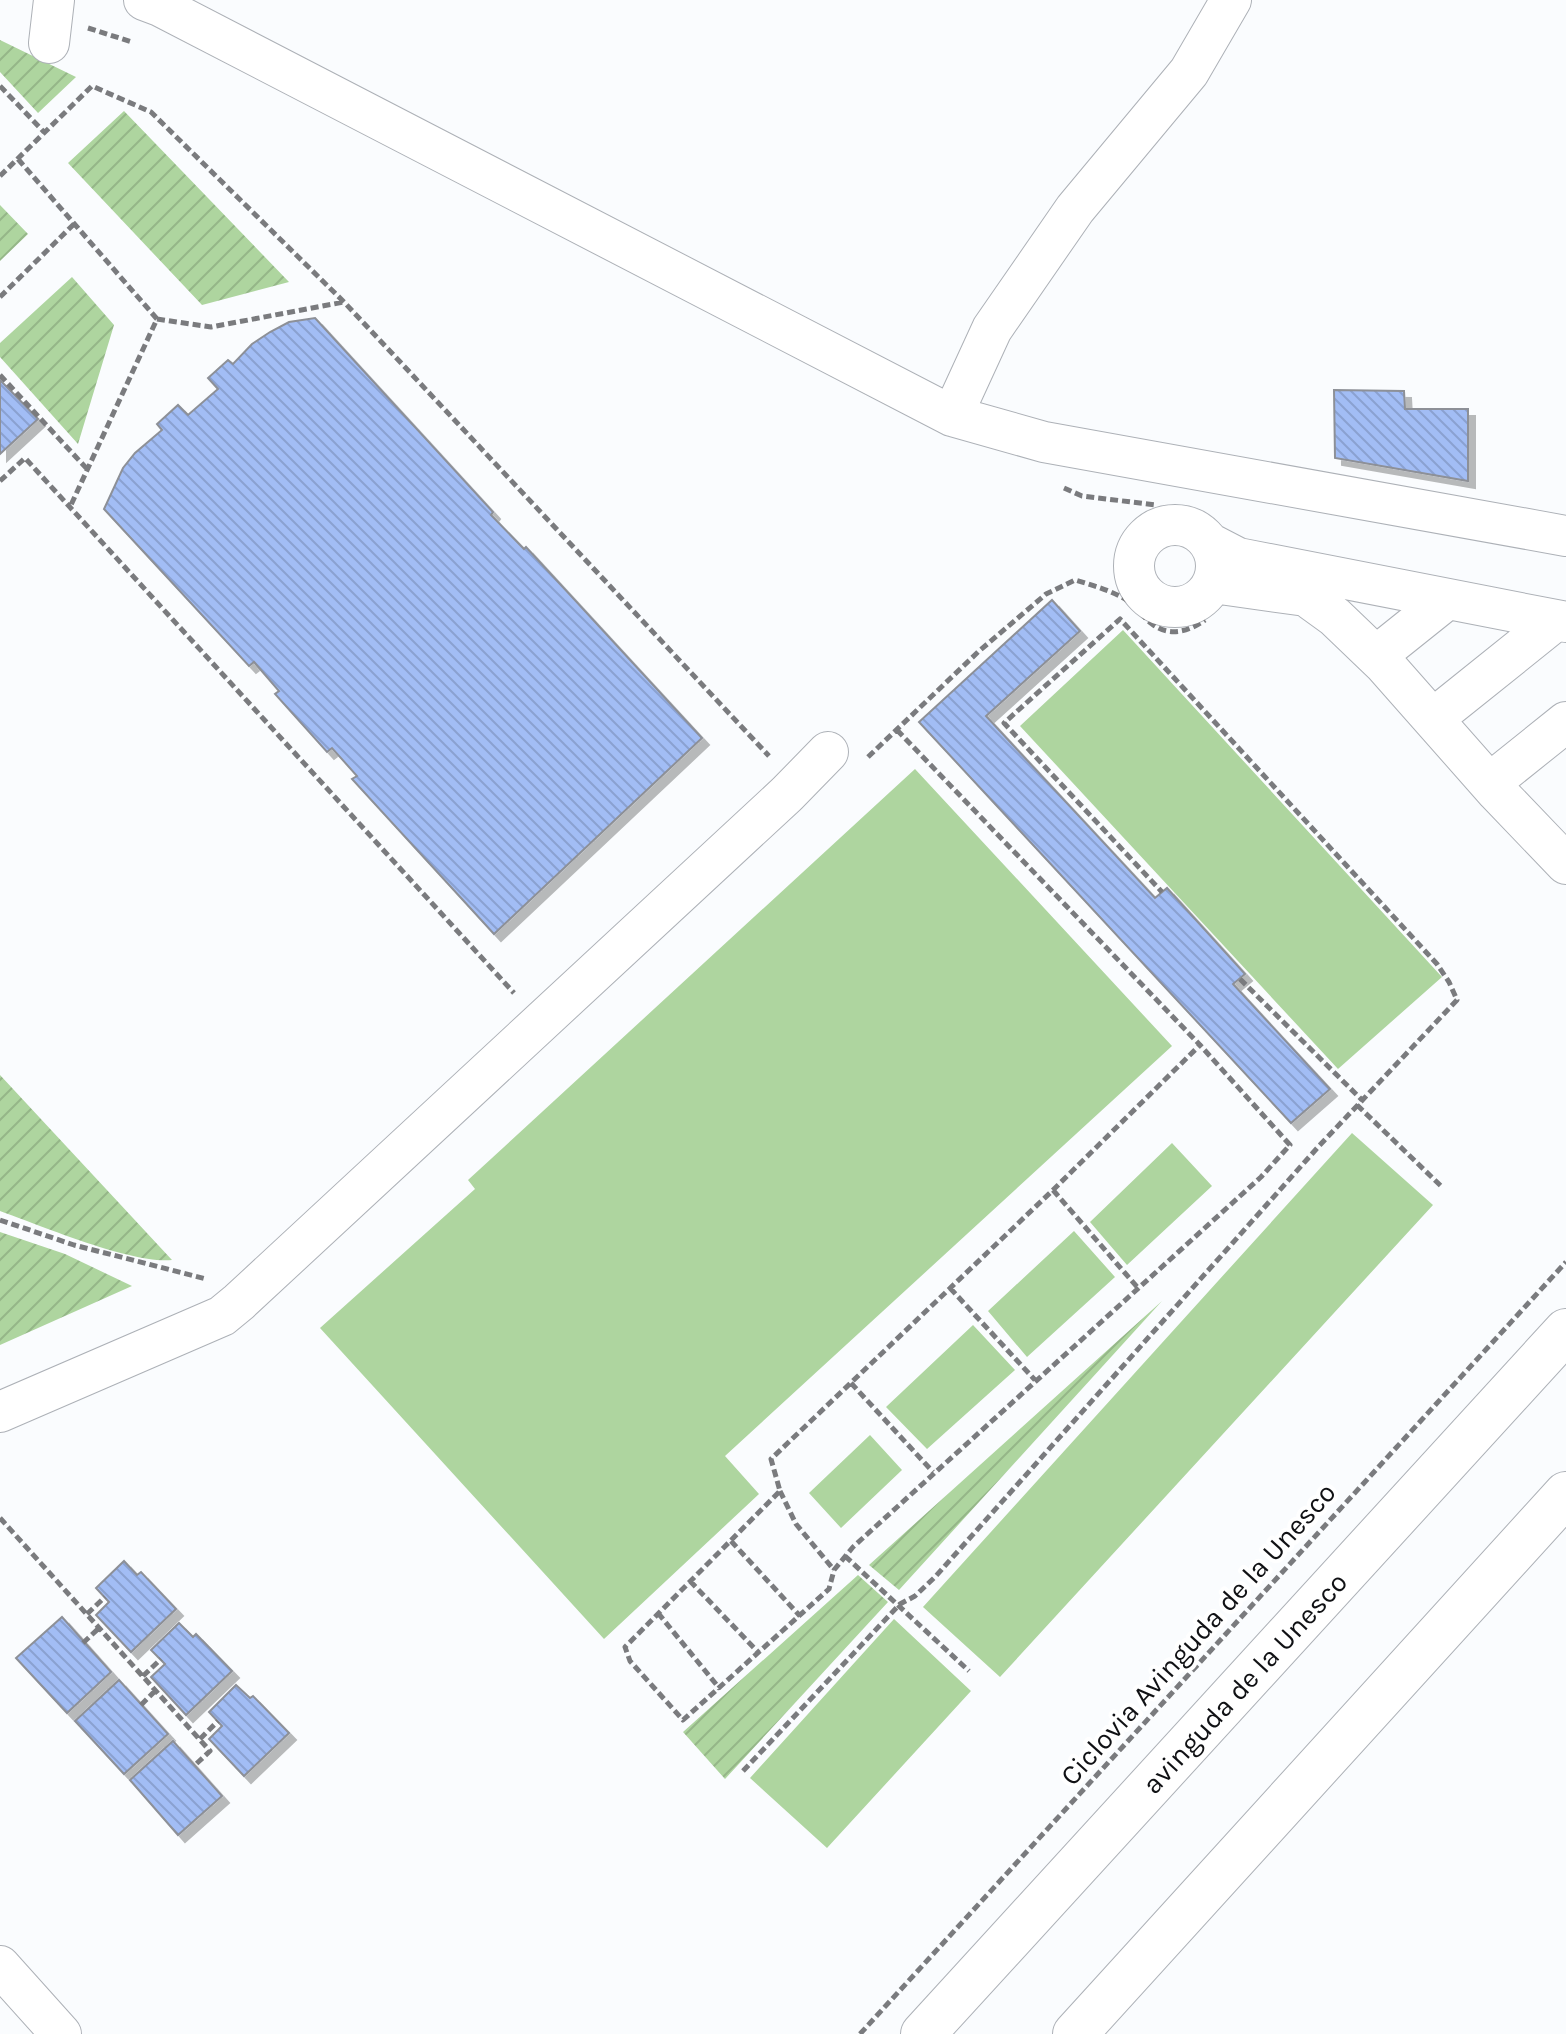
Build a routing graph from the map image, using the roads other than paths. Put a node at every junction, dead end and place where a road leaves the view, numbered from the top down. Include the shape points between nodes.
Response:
1 (54, 0) edge
2 (144, 0) edge
3 (1231, 0) edge
4 (49, 43) dead end
5 (952, 416) junction
6 (1192, 468) junction
7 (1177, 524) junction
8 (1566, 536) edge
9 (1211, 544) junction
10 (1446, 600) junction
11 (1210, 601) junction
12 (1560, 621) edge
13 (1376, 656) junction
14 (1434, 718) junction
15 (1566, 722) edge
16 (1490, 783) junction
17 (1560, 847) edge
18 (1566, 1331) edge
19 (0, 1397) edge
20 (0, 1412) edge
21 (1566, 1494) edge
22 (0, 1966) edge
23 (0, 1997) edge
24 (32, 2034) edge
25 (61, 2034) edge
26 (923, 2034) edge
27 (1075, 2034) edge

1 - 4 street
2 - 5 street
3 - 5 street via 1189,72 1075,209 992,329
5 - 6 street via 1044,442
6 - 7 street
6 - 8 street
7 - 9 street via 1197,530
7 - 11 street via 1143,539 1133,569 1139,587 1168,607 1202,598
9 - 10 street via 1238,558
9 - 11 street via 1217,563
10 - 12 street
10 - 13 street
11 - 13 street via 1306,596
12 - 14 street
13 - 14 street
14 - 16 street
15 - 16 street
16 - 17 street
18 - 26 main road, avinguda de la Unesco
19 - 20 street via 194,1310 240,1282 820,752 776,805 222,1316
21 - 27 main road
22 - 25 street
23 - 24 street

